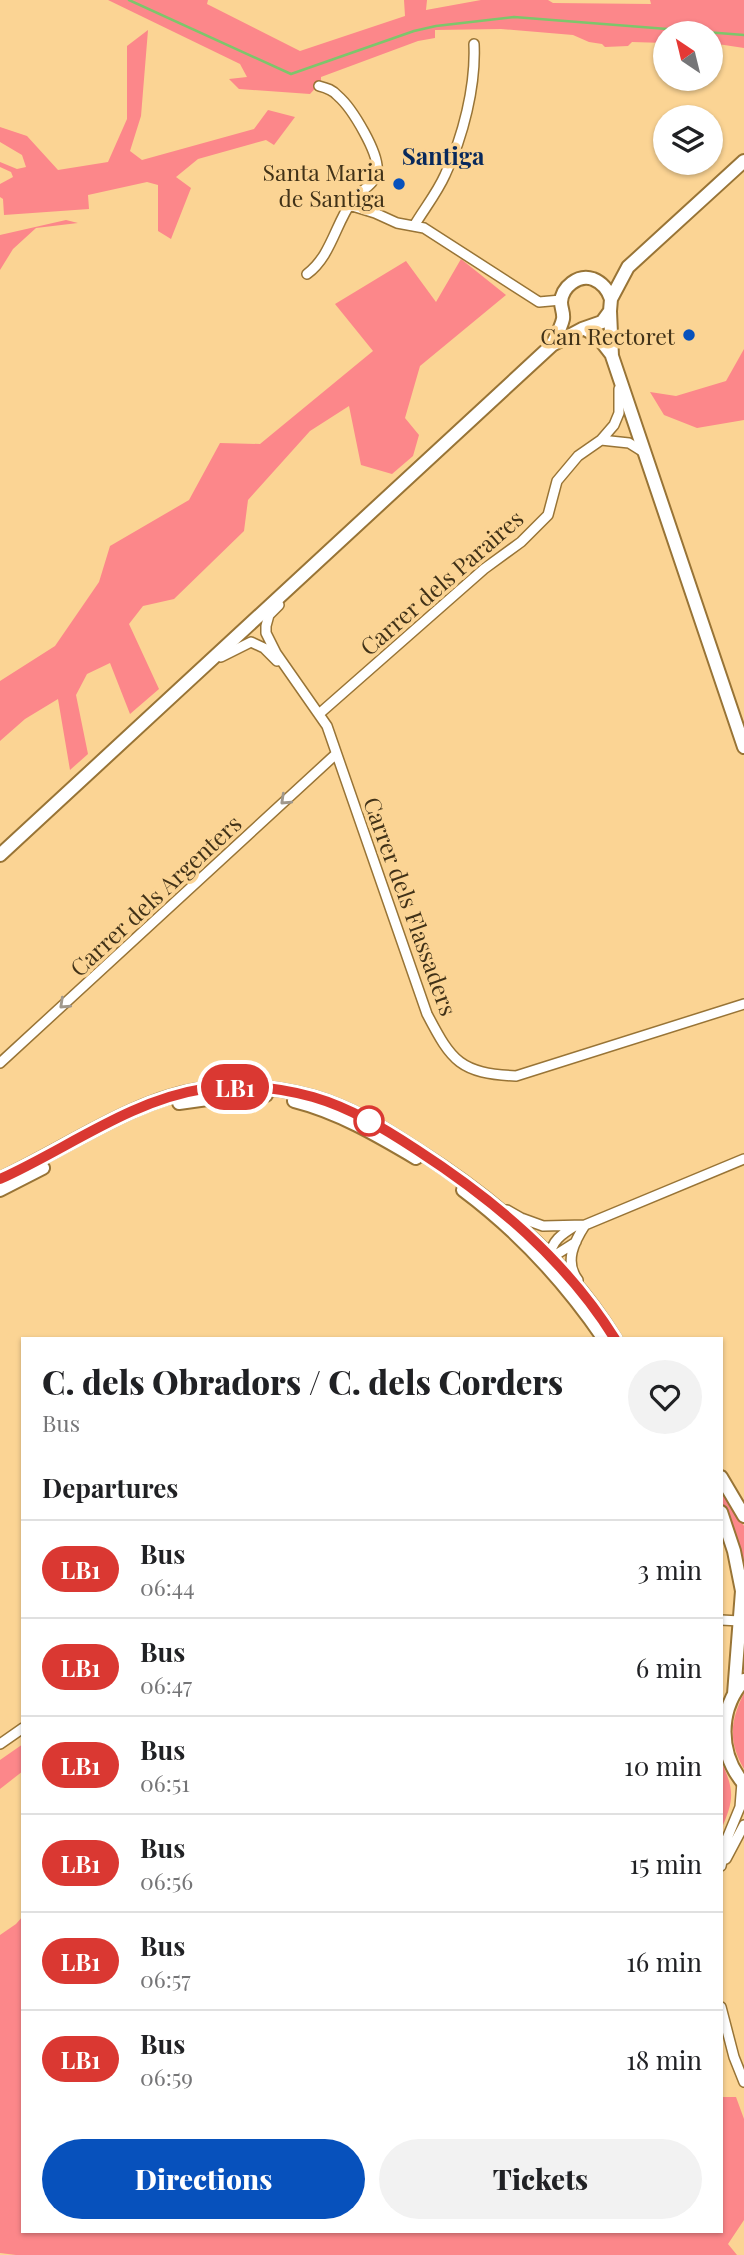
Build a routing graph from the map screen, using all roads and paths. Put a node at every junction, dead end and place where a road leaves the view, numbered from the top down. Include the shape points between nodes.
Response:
1 (474, 44) dead end
2 (319, 86) dead end
3 (744, 161) edge
4 (349, 205) junction
5 (414, 226) junction
6 (628, 267) junction
7 (307, 274) dead end
8 (597, 281) junction
9 (610, 305) junction
10 (563, 307) junction
11 (584, 329) junction
12 (552, 345) junction
13 (612, 356) junction
14 (617, 369) junction
15 (601, 440) junction
16 (645, 453) junction
17 (306, 573) junction
18 (200, 671) junction
19 (295, 680) junction
20 (318, 714) junction
21 (744, 747) edge
22 (335, 754) junction
23 (0, 855) edge
24 (744, 1004) edge
25 (0, 1063) edge
26 (256, 1087) junction
27 (185, 1094) junction
28 (211, 1098) junction
29 (163, 1108) junction
30 (125, 1115) junction
31 (341, 1115) junction
32 (143, 1116) junction
33 (106, 1134) junction
34 (744, 1159) edge
35 (37, 1167) junction
36 (452, 1173) junction
37 (0, 1179) edge
38 (0, 1190) edge
39 (489, 1199) junction
40 (496, 1216) junction
41 (581, 1225) junction
42 (576, 1242) junction
43 (549, 1255) junction
44 (592, 1305) junction
45 (596, 1327) junction
46 (603, 1337) edge
47 (614, 1337) edge
48 (723, 1480) edge
49 (744, 1516) edge
50 (723, 1518) edge
51 (723, 1620) edge
52 (740, 1621) junction
53 (744, 1680) edge
54 (728, 1703) edge
55 (21, 1729) edge
56 (723, 1730) edge
57 (723, 1740) edge
58 (0, 1744) edge
59 (743, 1783) edge
60 (744, 1825) edge
61 (723, 1857) edge
62 (723, 1864) edge
63 (723, 2015) edge
64 (744, 2082) edge

1 - 5 street via 472,84 457,143 446,174
2 - 4 street via 343,101 375,152 376,177
3 - 6 street
4 - 5 street
4 - 7 street via 324,257
5 - 10 street via 539,302
6 - 8 street
6 - 9 street
8 - 9 street via 605,288
8 - 10 street via 578,279 564,291
9 - 11 street via 601,322
9 - 13 street
10 - 11 street via 575,325
10 - 12 street
11 - 12 street
11 - 13 street via 598,337
12 - 17 street
13 - 14 street
14 - 15 street, Carrer dels Paraires via 619,413
14 - 16 street
15 - 16 street via 629,443
15 - 20 street, Carrer dels Paraires via 578,456 557,481 548,514 521,542
16 - 21 street
17 - 18 street
17 - 19 street, Carrer dels Flassaders via 265,626
18 - 19 street, Carrer dels Flassaders via 251,642 264,648
18 - 23 street
19 - 20 street, Carrer dels Flassaders
20 - 22 street, Carrer dels Flassaders via 327,726
22 - 24 street, Carrer dels Flassaders via 427,1014 444,1047 464,1066 486,1075 516,1076
22 -> 25 street, Carrer dels Argenters
26 - 27 street
26 - 28 street via 222,1091
26 - 31 street via 316,1101
26 - 36 street via 314,1097 355,1112
27 - 28 street
27 - 29 street
27 - 30 street
28 - 29 street
28 - 31 street via 269,1096
29 - 32 street
30 - 32 street via 141,1112
30 - 33 street
30 - 35 street
31 - 36 street
31 - 40 street via 415,1158
32 - 33 street
33 - 35 street
34 - 41 street
35 - 37 street
35 - 38 street
36 - 39 street
39 - 41 street via 543,1226
39 - 43 street
40 - 43 street
40 - 45 street via 544,1263
41 - 42 street
41 - 43 street via 559,1237
42 - 43 street
42 - 44 street via 570,1254 572,1273
43 - 44 street
43 - 45 street via 550,1263
44 - 47 street
45 - 46 street
48 - 49 street
50 - 52 street via 742,1591
51 - 52 street
52 - 54 street
53 - 54 street
54 - 56 street
55 - 58 street
57 - 59 street
59 - 61 street
60 - 62 street
63 - 64 street

